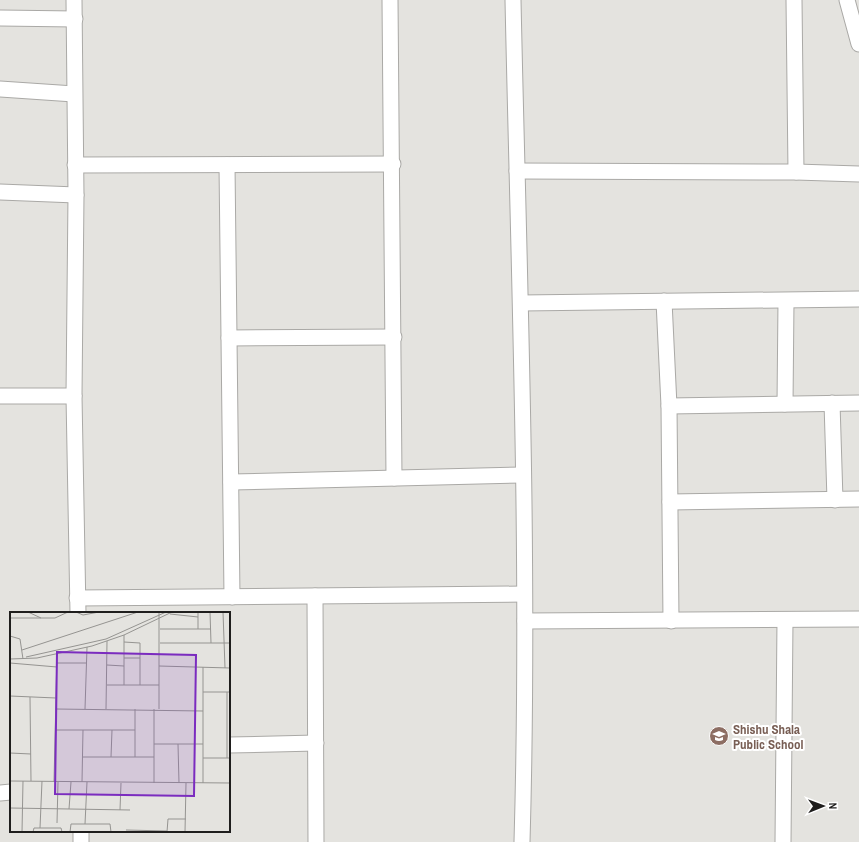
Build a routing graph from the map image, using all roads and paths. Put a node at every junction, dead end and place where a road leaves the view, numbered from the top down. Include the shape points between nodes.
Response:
1 (74, 0) edge
2 (390, 0) edge
3 (513, 0) edge
4 (794, 0) edge
5 (847, 0) edge
6 (0, 18) edge
7 (75, 19) junction
8 (859, 44) edge
9 (0, 89) edge
10 (74, 94) junction
11 (393, 164) junction
12 (75, 165) junction
13 (227, 165) junction
14 (517, 171) junction
15 (796, 172) junction
16 (859, 174) edge
17 (0, 192) edge
18 (76, 195) junction
19 (859, 299) edge
20 (664, 301) junction
21 (786, 301) junction
22 (521, 303) junction
23 (394, 337) junction
24 (229, 338) junction
25 (0, 396) edge
26 (74, 396) junction
27 (832, 403) junction
28 (859, 403) edge
29 (785, 404) junction
30 (669, 406) junction
31 (523, 475) junction
32 (394, 478) junction
33 (231, 482) junction
34 (859, 499) edge
35 (835, 500) junction
36 (670, 502) junction
37 (524, 594) junction
38 (232, 596) junction
39 (315, 596) junction
40 (77, 598) junction
41 (78, 612) edge
42 (859, 619) edge
43 (785, 620) junction
44 (525, 621) junction
45 (671, 621) junction
46 (316, 743) junction
47 (230, 745) edge
48 (10, 792) edge
49 (0, 793) edge
50 (81, 832) edge
51 (82, 842) edge
52 (316, 842) edge
53 (522, 842) edge
54 (783, 842) edge

1 - 7 street
2 - 11 street
3 - 14 street
4 - 15 street
5 - 8 street
6 - 7 street
7 - 10 street
9 - 10 street
10 - 12 street
11 - 13 street
11 - 23 street
12 - 13 street
12 - 18 street
13 - 24 street
14 - 15 street
14 - 22 street
15 - 16 street
17 - 18 street
18 - 26 street
19 - 21 street
20 - 21 street
20 - 22 street
20 - 30 street
21 - 29 street
22 - 31 street
23 - 24 street
23 - 32 street
24 - 33 street
25 - 26 street
26 - 40 street
27 - 28 street
27 - 29 street
27 - 35 street
29 - 30 street
30 - 36 street
31 - 32 street
31 - 37 street
32 - 33 street
33 - 38 street
34 - 35 street
35 - 36 street
36 - 45 street
37 - 39 street
37 - 44 street
38 - 39 street
38 - 40 street
39 - 46 street
40 - 41 street
42 - 43 street
43 - 45 street
43 - 54 street
44 - 45 street
44 - 53 street via 526,712
46 - 47 street
46 - 52 street
48 - 49 street
50 - 51 street

